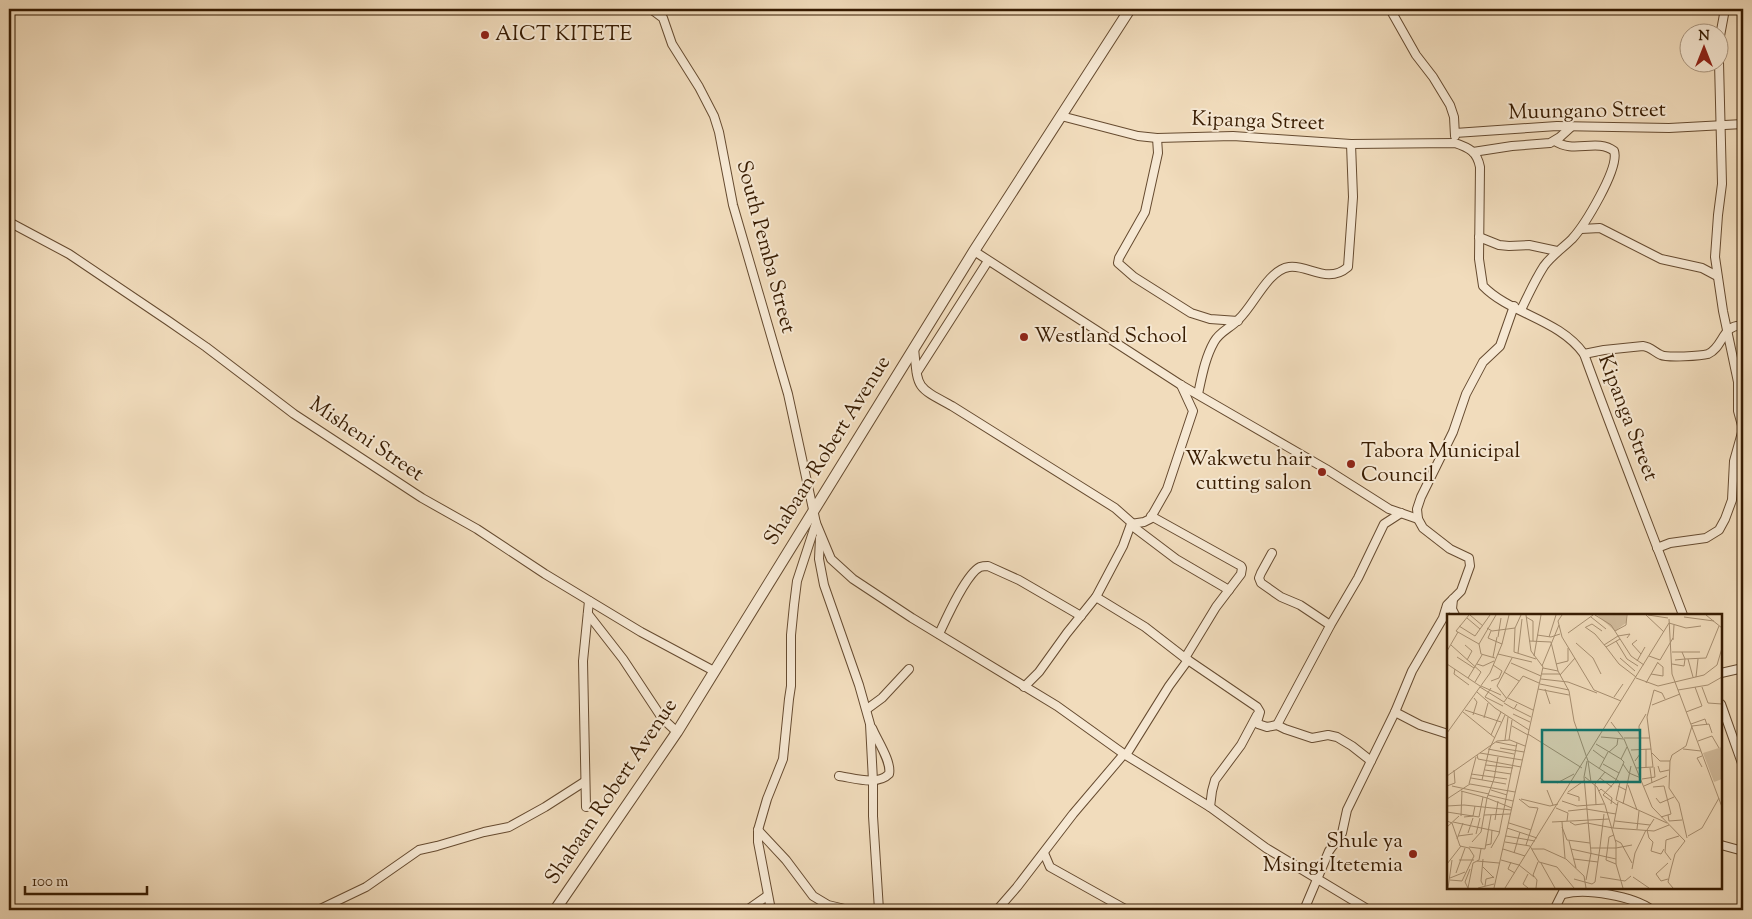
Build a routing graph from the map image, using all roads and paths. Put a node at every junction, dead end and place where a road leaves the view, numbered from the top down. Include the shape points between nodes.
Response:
1 (651, 9) edge
2 (1130, 9) edge
3 (1390, 9) edge
4 (1725, 9) edge
5 (1723, 22) edge
6 (1719, 72) edge
7 (1061, 116) junction
8 (1743, 124) edge
9 (1720, 125) junction
10 (1571, 127) junction
11 (1455, 133) junction
12 (1157, 138) junction
13 (1555, 141) junction
14 (1455, 143) junction
15 (1351, 144) junction
16 (1473, 152) junction
17 (1591, 213) junction
18 (9, 222) edge
19 (1580, 228) junction
20 (1600, 228) junction
21 (1479, 237) junction
22 (974, 251) junction
23 (1557, 251) junction
24 (988, 261) junction
25 (1717, 276) junction
26 (1517, 308) junction
27 (1238, 321) junction
28 (1743, 326) edge
29 (1727, 332) junction
30 (914, 348) junction
31 (1584, 354) junction
32 (917, 372) junction
33 (1181, 385) junction
34 (1198, 394) junction
35 (813, 510) junction
36 (1401, 513) junction
37 (1151, 516) junction
38 (1418, 519) junction
39 (816, 523) junction
40 (1131, 524) junction
41 (820, 532) junction
42 (1657, 548) junction
43 (1272, 553) dead end
44 (1230, 590) junction
45 (1096, 597) junction
46 (1453, 599) junction
47 (589, 601) junction
48 (588, 614) junction
49 (1454, 614) edge
50 (1683, 614) edge
51 (1081, 616) junction
52 (1330, 626) junction
53 (939, 634) junction
54 (1186, 659) junction
55 (1743, 668) edge
56 (909, 669) dead end
57 (714, 672) junction
58 (1722, 673) edge
59 (1024, 686) junction
60 (1722, 707) edge
61 (867, 709) junction
62 (1260, 710) junction
63 (1395, 712) junction
64 (870, 724) junction
65 (1277, 725) junction
66 (677, 732) junction
67 (1447, 734) edge
68 (1125, 755) junction
69 (1371, 761) junction
70 (1743, 766) edge
71 (839, 776) dead end
72 (873, 781) junction
73 (584, 782) junction
74 (586, 807) dead end
75 (1210, 808) junction
76 (758, 830) junction
77 (1722, 845) edge
78 (1743, 851) edge
79 (1044, 853) junction
80 (1318, 879) junction
81 (1565, 891) edge
82 (767, 896) junction
83 (1743, 907) edge
84 (318, 910) edge
85 (555, 910) edge
86 (747, 910) edge
87 (771, 910) edge
88 (849, 910) edge
89 (879, 910) edge
90 (996, 910) edge
91 (1127, 910) edge
92 (1304, 910) edge
93 (1369, 910) edge
94 (1554, 910) edge
95 (1652, 910) edge
96 (1737, 910) edge

1 - 35 street, South Pemba Street via 663,18 672,44 700,87 714,116 733,205 788,394
2 - 7 street, Shabaan Robert Avenue
3 - 11 street via 1450,105
4 - 5 street
6 - 9 street
7 - 12 street, Kipanga Street
7 - 22 street, Shabaan Robert Avenue
8 - 9 street, Muungano Street
9 - 10 street, Muungano Street
9 - 25 street via 1723,162 1715,257
10 - 11 street, Muungano Street
10 - 13 street
11 - 14 street
12 - 15 street, Kipanga Street via 1233,136
12 - 27 street via 1158,153 1146,212 1118,263 1134,277 1191,313 1210,319
13 - 16 street
13 - 17 street via 1564,146 1606,146 1615,153 1609,176
14 - 15 street, Kipanga Street
14 - 16 street, Kipanga Street
15 - 27 street via 1353,197 1348,266 1328,274 1292,267 1280,270
16 - 21 street, Kipanga Street via 1480,168
17 - 19 street
17 - 20 street
18 - 47 street, Misheni Street via 69,254 206,346 318,429 422,498
19 - 20 street
19 - 23 street
20 - 25 street via 1661,259 1702,268
21 - 23 street via 1499,245 1529,245
21 - 26 street, Kipanga Street via 1483,286 1491,295
22 - 24 street
22 - 30 street, Shabaan Robert Avenue
23 - 26 street
24 - 32 street
24 - 33 street
25 - 29 street
26 - 31 street, Kipanga Street via 1547,323
26 - 38 street via 1500,346 1483,362 1466,394 1453,432 1419,503
27 - 34 street via 1212,344
28 - 29 street via 1734,326
29 - 31 street via 1712,351 1705,354 1663,356 1643,346
29 - 42 street via 1738,382 1738,411 1743,429 1734,462 1732,500 1726,519 1719,530 1706,538
30 - 32 street
30 - 35 street, Shabaan Robert Avenue
31 - 42 street, Kipanga Street
32 - 40 street via 918,382 927,393 1108,504
33 - 34 street
33 - 37 street via 1192,406 1192,414 1168,485
34 - 36 street via 1389,509
35 - 39 street, South Pemba Street
35 - 57 street, Shabaan Robert Avenue
36 - 38 street
36 - 52 street via 1384,524
37 - 40 street via 1147,521
37 - 44 street via 1241,566 1241,574
38 - 46 street via 1423,528 1470,560 1468,574
39 - 41 street, South Pemba Street
39 - 76 street via 797,581 784,759
40 - 44 street via 1176,559
40 - 45 street
41 - 53 street, South Pemba Street via 827,552 839,568
41 - 61 street via 819,559 824,585
42 - 50 street, Kipanga Street
43 - 52 street via 1260,573 1261,583
44 - 54 street via 1216,607
45 - 51 street
45 - 54 street via 1155,634
46 - 49 street
46 - 63 street via 1412,671
47 - 48 street
47 - 57 street, Misheni Street
48 - 66 street via 662,718
48 - 73 street via 583,661
51 - 53 street via 1019,580 984,566 976,570 964,586
51 - 59 street via 1039,672
52 - 65 street
53 - 59 street, South Pemba Street
54 - 62 street
54 - 68 street
55 - 58 street
56 - 61 street
57 - 66 street, Shabaan Robert Avenue
59 - 68 street, South Pemba Street via 1058,706
60 - 70 street
61 - 64 street
62 - 65 street via 1258,724 1267,727
62 - 75 street via 1241,745 1215,780
63 - 67 street via 1420,726
63 - 69 street
64 - 72 street
64 - 72 street via 890,769 886,777
65 - 69 street via 1312,738 1337,737
66 - 85 street, Shabaan Robert Avenue
68 - 75 street, South Pemba Street
68 - 79 street
69 - 80 street via 1347,810 1342,833 1329,851
71 - 72 street
72 - 89 street
73 - 74 street
73 - 84 street via 508,827 419,850 366,888
75 - 80 street, South Pemba Street via 1266,848
76 - 82 street
76 - 88 street via 813,896 828,905
77 - 78 street
79 - 90 street
79 - 91 street via 1050,867
80 - 92 street
80 - 93 street, South Pemba Street
81 - 94 street
81 - 95 street via 1611,896 1640,903
82 - 86 street
82 - 87 street
83 - 96 street

